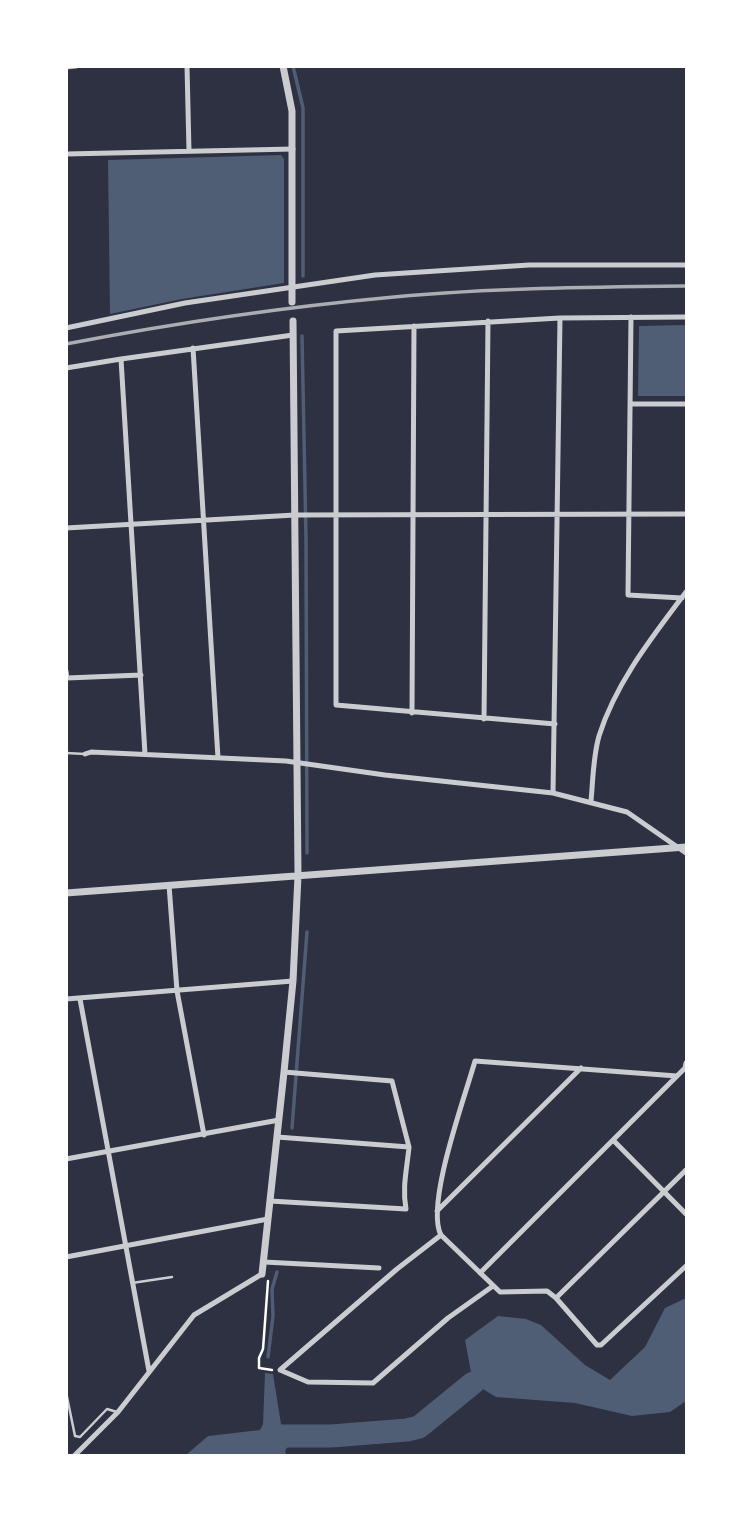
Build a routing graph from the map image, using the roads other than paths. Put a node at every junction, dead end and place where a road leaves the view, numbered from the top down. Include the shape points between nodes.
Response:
1 (76, 66) edge
2 (187, 66) edge
3 (283, 66) edge
4 (66, 67) edge
5 (293, 149) junction
6 (189, 150) junction
7 (66, 154) edge
8 (687, 265) edge
9 (293, 286) junction
10 (292, 302) dead end
11 (631, 317) junction
12 (687, 317) edge
13 (561, 318) junction
14 (293, 321) dead end
15 (488, 321) junction
16 (414, 326) junction
17 (66, 328) edge
18 (293, 335) junction
19 (193, 348) junction
20 (121, 359) junction
21 (66, 368) edge
22 (630, 404) junction
23 (687, 404) edge
24 (336, 514) junction
25 (414, 514) junction
26 (486, 514) junction
27 (558, 514) junction
28 (629, 514) junction
29 (687, 514) edge
30 (298, 515) junction
31 (204, 520) junction
32 (131, 523) junction
33 (66, 528) edge
34 (687, 592) edge
35 (682, 598) junction
36 (66, 671) edge
37 (141, 675) junction
38 (412, 713) junction
39 (484, 719) junction
40 (555, 724) junction
41 (66, 753) edge
42 (85, 754) joint
43 (145, 754) junction
44 (218, 758) junction
45 (301, 763) junction
46 (553, 793) junction
47 (591, 801) junction
48 (683, 847) edge
49 (687, 853) edge
50 (298, 876) junction
51 (169, 885) junction
52 (66, 893) edge
53 (293, 981) junction
54 (177, 991) junction
55 (66, 999) edge
56 (80, 999) junction
57 (686, 1066) edge
58 (581, 1068) junction
59 (286, 1072) junction
60 (677, 1076) junction
61 (279, 1120) junction
62 (204, 1135) junction
63 (277, 1137) junction
64 (613, 1140) junction
65 (409, 1147) junction
66 (108, 1151) junction
67 (66, 1159) edge
68 (687, 1170) edge
69 (665, 1192) junction
70 (270, 1201) junction
71 (437, 1211) junction
72 (687, 1214) edge
73 (268, 1219) junction
74 (442, 1235) junction
75 (125, 1245) junction
76 (66, 1256) edge
77 (264, 1262) junction
78 (687, 1266) edge
79 (379, 1268) dead end
80 (480, 1273) junction
81 (262, 1274) joint
82 (172, 1277) dead end
83 (132, 1283) junction
84 (493, 1286) junction
85 (556, 1298) junction
86 (149, 1371) junction
87 (66, 1392) edge
88 (118, 1412) junction
89 (74, 1455) edge

1 - 4 street
2 - 6 street
3 - 5 street via 292,111
5 - 6 street
5 - 9 street
6 - 7 street
8 - 9 street via 475,267
9 - 10 street
9 - 17 street
11 - 12 street
11 - 13 street
11 - 22 street
13 - 15 street
13 - 27 street
14 - 18 street
15 - 16 street
15 - 26 street
16 - 24 street via 336,331
16 - 25 street
18 - 19 street
18 - 30 street
19 - 20 street
19 - 31 street
20 - 21 street
20 - 32 street
22 - 23 street
22 - 28 street
24 - 25 street
24 - 30 street
24 - 38 street via 336,705
25 - 26 street
25 - 38 street
26 - 27 street
26 - 39 street
27 - 28 street
27 - 40 street
28 - 29 street
28 - 35 street via 628,595
30 - 31 street
30 - 45 street
31 - 32 street
31 - 44 street
32 - 33 street
32 - 37 street
34 - 35 street
35 - 47 street via 650,639 607,714 599,738
36 - 37 street via 67,678
37 - 43 street
38 - 39 street
39 - 40 street
40 - 46 street
41 - 42 lane
42 - 43 street
43 - 44 street
44 - 45 street
45 - 46 street
45 - 50 street
46 - 47 street
47 - 48 street via 627,812
48 - 49 street
48 - 50 street
50 - 51 street
50 - 53 street
51 - 52 street
51 - 54 street
53 - 54 street
53 - 59 street
54 - 56 street
54 - 62 street
55 - 56 street
56 - 66 street
57 - 60 street
58 - 60 street
58 - 71 street
58 - 71 street via 475,1061
59 - 61 street
59 - 65 street via 392,1082
60 - 64 street
61 - 62 street
61 - 63 street
62 - 66 street
63 - 65 street
63 - 70 street
64 - 69 street
64 - 80 street
65 - 70 street via 404,1169 406,1209
66 - 67 street
66 - 75 street
68 - 69 street
69 - 72 street
69 - 85 street
70 - 73 street
71 - 74 street
73 - 75 street
73 - 77 street
74 - 80 street
74 - 84 street via 280,1370 307,1382 373,1383
75 - 76 street
75 - 83 street
77 - 79 street
77 - 81 street
78 - 85 street via 601,1345
80 - 84 street
81 - 86 street via 194,1315
82 - 83 lane
83 - 86 street
84 - 85 street via 500,1292 547,1292
86 - 88 street
87 - 88 lane via 75,1436 80,1437 107,1409
88 - 89 street

